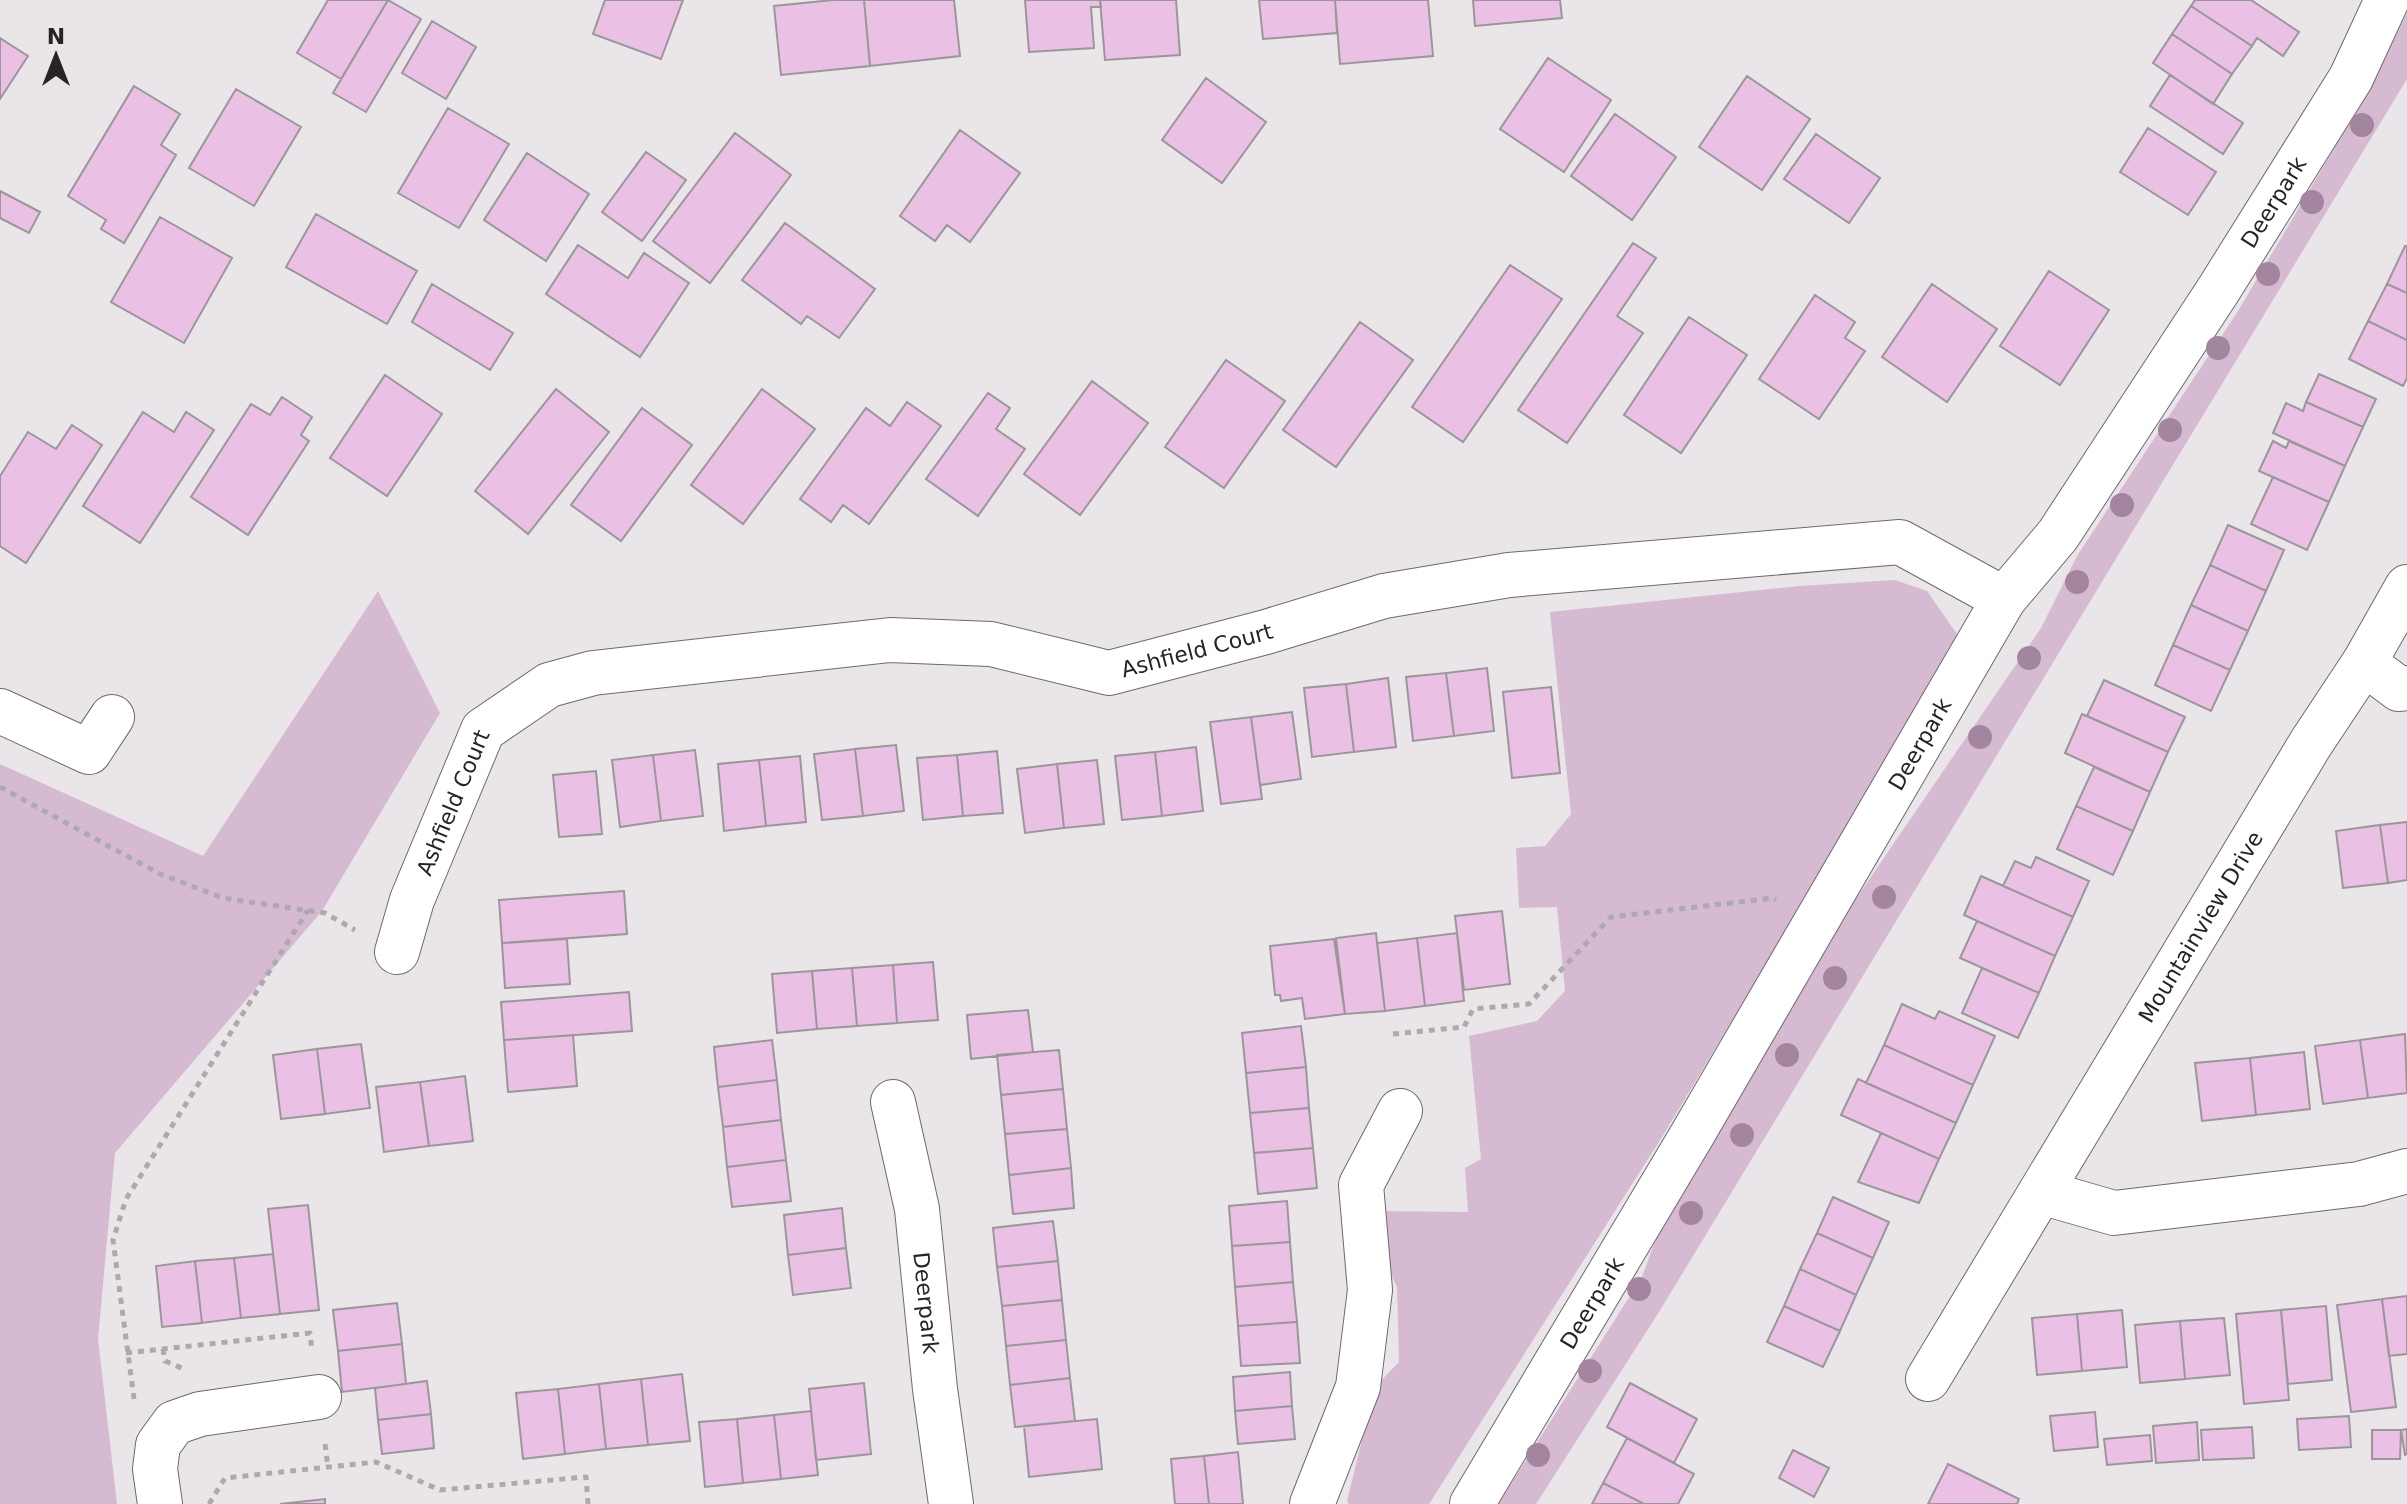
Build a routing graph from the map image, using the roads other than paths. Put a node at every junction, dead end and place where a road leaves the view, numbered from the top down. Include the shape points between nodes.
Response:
1 (2387, 0) edge
2 (2407, 587) edge
3 (2004, 599) junction
4 (2364, 663) junction
5 (2407, 688) edge
6 (0, 711) edge
7 (112, 717) dead end
8 (397, 952) road end
9 (893, 1102) dead end
10 (1400, 1111) dead end
11 (2407, 1171) edge
12 (2041, 1192) junction
13 (1928, 1379) dead end
14 (319, 1397) dead end
15 (160, 1504) edge
16 (951, 1504) edge
17 (1312, 1504) edge
18 (1472, 1504) edge

1 - 3 street, Deerpark via 2351,78 2219,289 2058,535
2 - 4 street, Mountainview Drive
3 - 8 street, Ashfield Court via 1900,542 1509,575 1384,596 1109,673 991,644 890,640 593,673 549,685 483,730 412,900
3 - 18 street, Deerpark
4 - 5 street via 2399,689
4 - 12 street, Mountainview Drive
6 - 7 street via 89,752
9 - 16 street, Deerpark via 917,1209
10 - 17 street via 1361,1185 1370,1290 1358,1387
11 - 12 street via 2359,1184 2114,1213
12 - 13 street, Mountainview Drive
14 - 15 street via 200,1414 174,1423 158,1445

